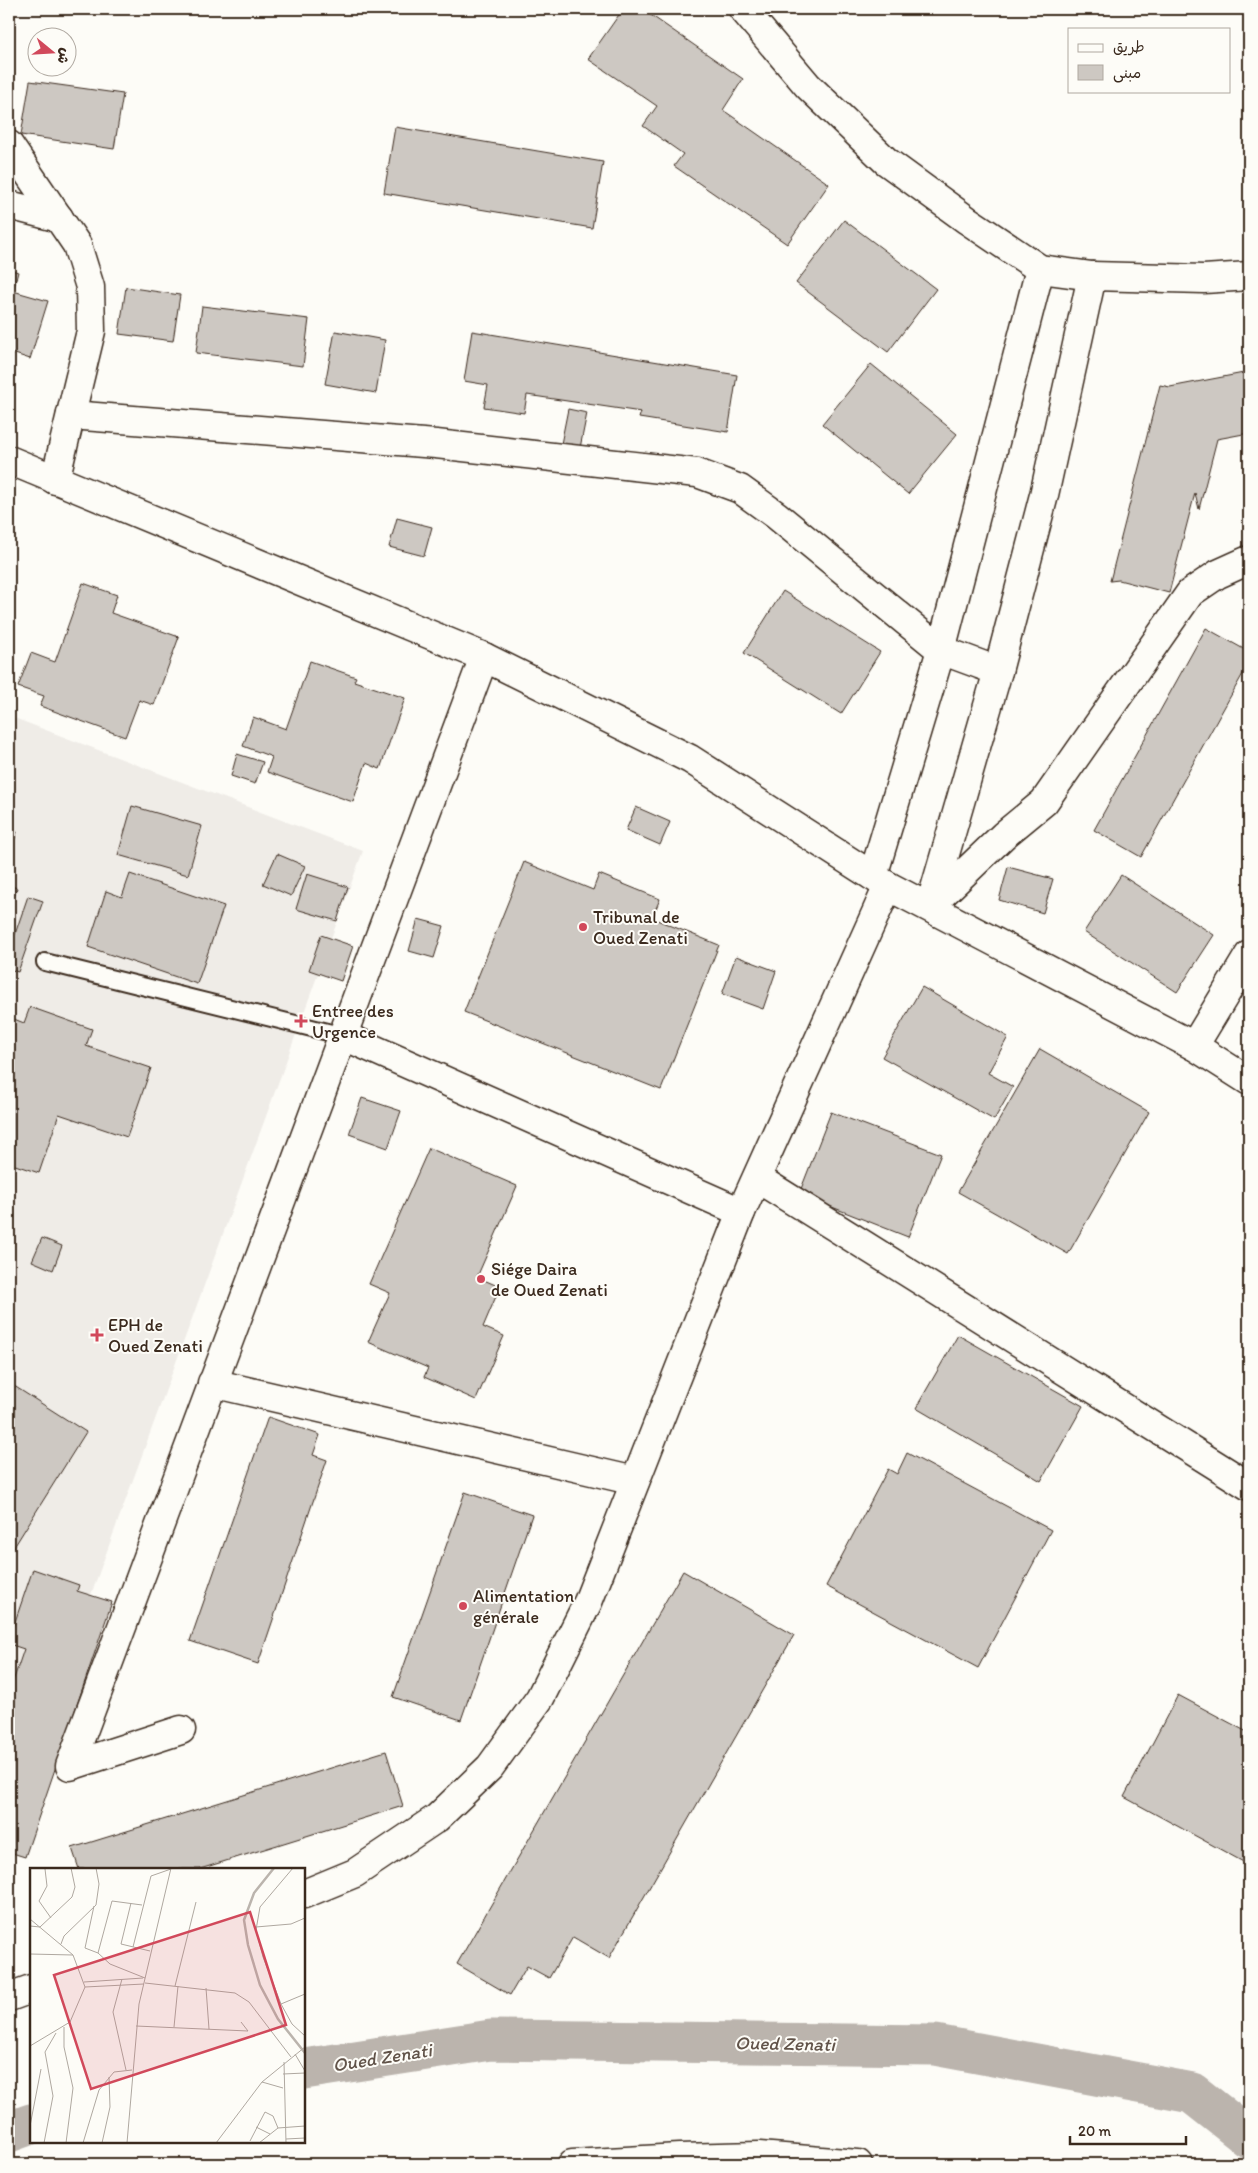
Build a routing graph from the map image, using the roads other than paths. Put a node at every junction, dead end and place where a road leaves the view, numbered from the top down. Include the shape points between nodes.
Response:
1 (743, 9) edge
2 (9, 145) edge
3 (9, 205) edge
4 (59, 218) junction
5 (1040, 269) junction
6 (1092, 276) junction
7 (1249, 276) edge
8 (70, 415) junction
9 (9, 460) edge
10 (55, 480) junction
11 (1249, 560) edge
12 (941, 650) junction
13 (484, 657) junction
14 (998, 671) junction
15 (880, 881) junction
16 (930, 906) junction
17 (1249, 955) edge
18 (45, 962) dead end
19 (344, 1036) junction
20 (1194, 1046) junction
21 (1249, 1081) edge
22 (757, 1178) junction
23 (742, 1212) junction
24 (212, 1384) junction
25 (635, 1482) junction
26 (1249, 1486) edge
27 (181, 1730) dead end
28 (305, 1894) edge
29 (30, 1989) edge
30 (9, 1996) edge
31 (572, 2164) edge
32 (858, 2164) edge

1 - 5 street via 808,86 886,161
2 - 4 street
3 - 4 street
4 - 8 street via 77,245 90,287 90,331
5 - 6 street
5 - 12 street
6 - 7 street via 1204,279
6 - 14 street via 1044,495
8 - 10 street
8 - 12 street via 436,444 697,473 740,490 776,515
9 - 10 street
10 - 13 street
11 - 16 street via 1218,574 1190,593 1044,802 1004,835
12 - 14 street
12 - 15 street
13 - 15 street via 690,759
13 - 19 street
14 - 16 street
15 - 16 street
15 - 22 street
16 - 20 street
17 - 20 street
18 - 19 lane
19 - 23 street
19 - 24 street
20 - 21 street
22 - 23 street
22 - 26 street
23 - 25 street
24 - 25 street
24 - 27 street via 70,1766
25 - 28 street via 588,1602 540,1698 490,1766 437,1818 355,1873
29 - 30 street
31 - 32 street via 759,2156

